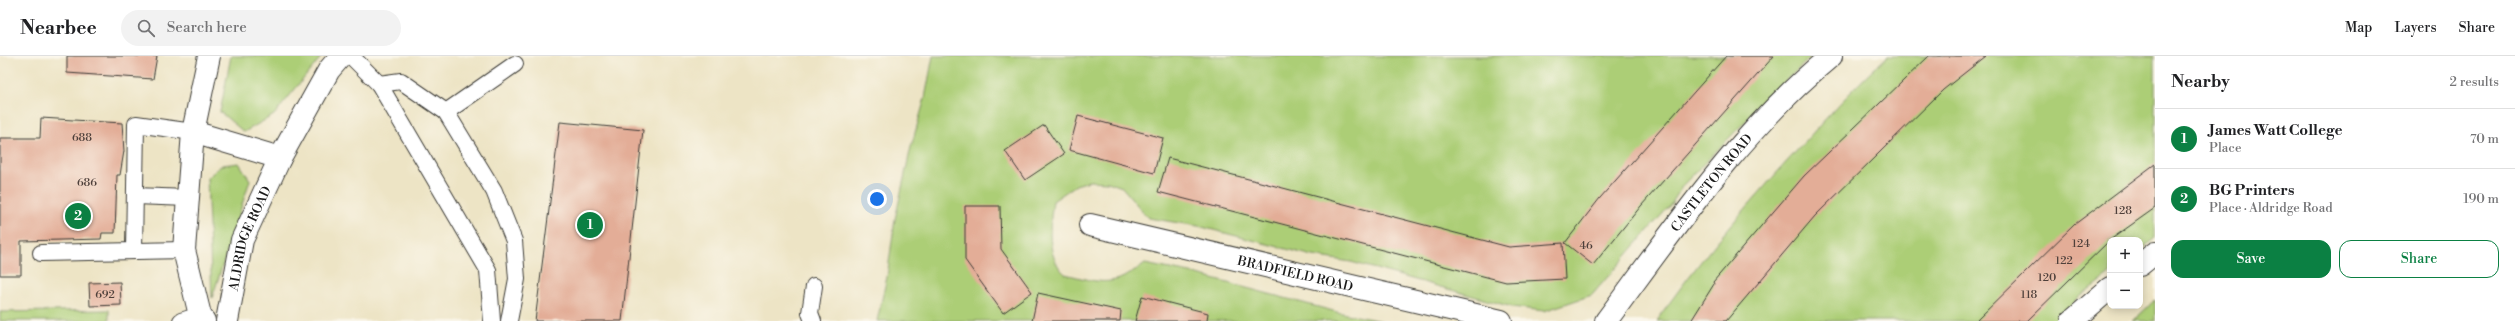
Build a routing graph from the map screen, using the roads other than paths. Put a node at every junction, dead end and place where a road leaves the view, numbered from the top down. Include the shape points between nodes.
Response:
1 (208, 56) edge
2 (341, 56) edge
3 (351, 56) edge
4 (1831, 56) edge
5 (515, 64) dead end
6 (379, 84) junction
7 (446, 112) junction
8 (193, 132) junction
9 (280, 158) junction
10 (135, 196) junction
11 (188, 198) junction
12 (1090, 225) dead end
13 (184, 250) junction
14 (134, 251) junction
15 (41, 253) dead end
16 (2155, 253) edge
17 (2143, 263) edge
18 (814, 286) dead end
19 (2107, 291) edge
20 (195, 319) edge
21 (227, 321) edge
22 (492, 321) edge
23 (509, 321) edge
24 (813, 321) edge
25 (1501, 321) edge
26 (1606, 321) edge
27 (2072, 321) edge

1 - 8 street
2 - 9 street, ALDRIDGE ROAD via 329,70
3 - 6 lane
4 - 26 street, CASTLETON ROAD via 1803,79 1716,172
5 - 7 lane
6 - 7 lane via 402,82
6 - 22 lane via 488,270
7 - 23 lane via 494,191 514,241 516,279
8 - 9 street
8 - 10 lane via 136,124
8 - 11 street
9 - 21 street, ALDRIDGE ROAD via 242,240
10 - 11 lane
10 - 14 lane
11 - 13 street
12 - 25 street, BRADFIELD ROAD
13 - 14 lane
13 - 20 street
14 - 15 lane
16 - 17 street
18 - 24 lane via 810,313
19 - 27 street

